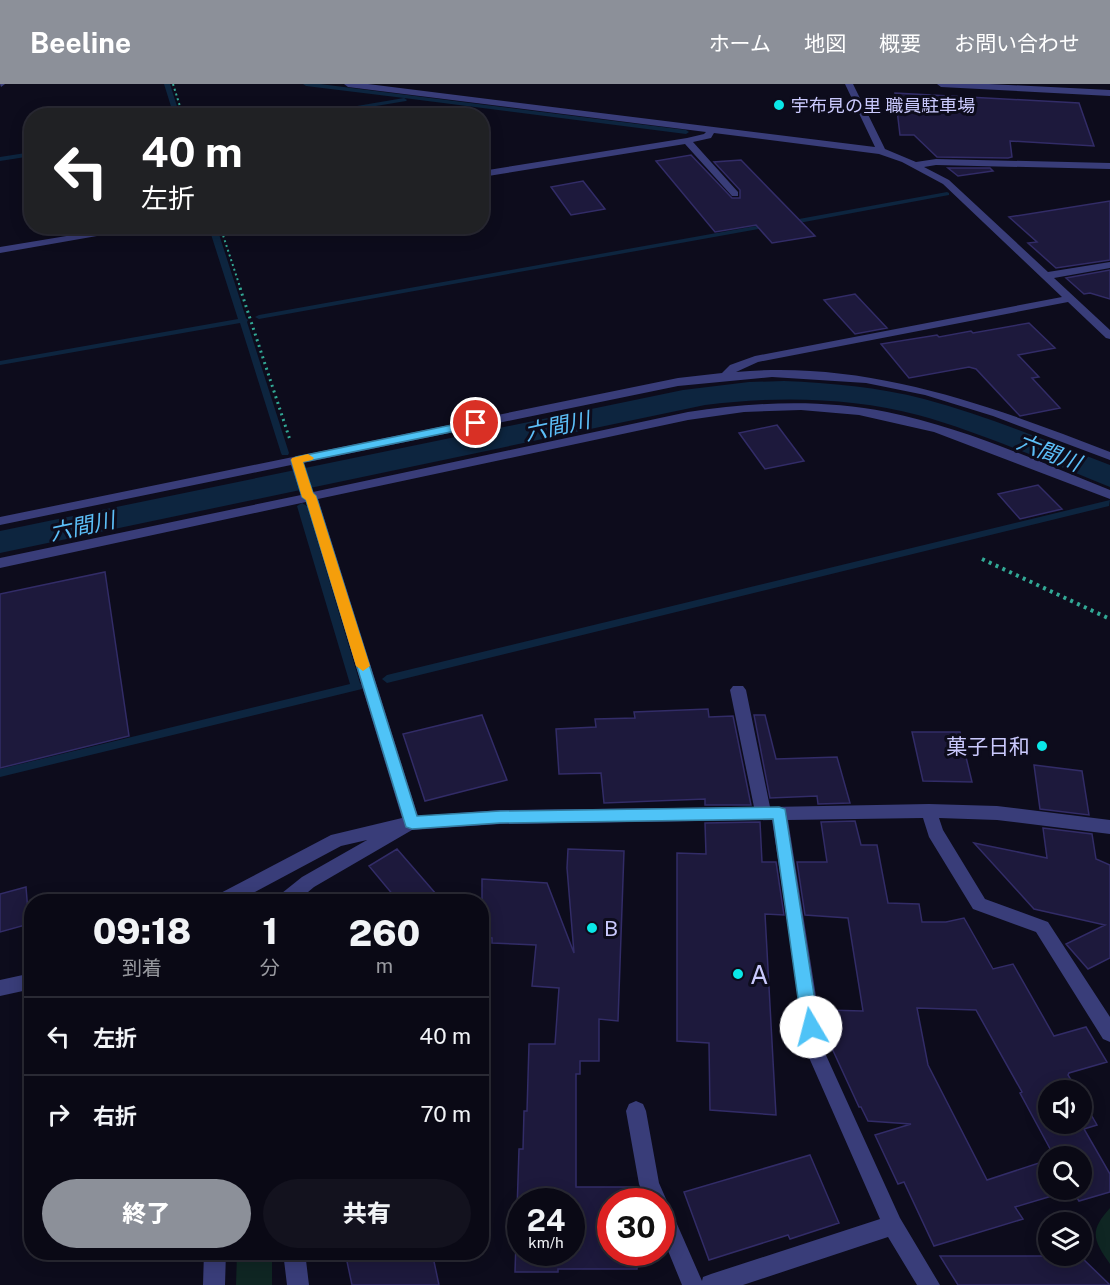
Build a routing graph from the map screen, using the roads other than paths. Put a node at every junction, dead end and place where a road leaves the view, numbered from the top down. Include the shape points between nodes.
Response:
1 (348, 84) edge
2 (353, 84) edge
3 (849, 84) edge
4 (941, 84) edge
5 (957, 84) edge
6 (1110, 93) edge
7 (711, 130) junction
8 (687, 141) junction
9 (881, 151) junction
10 (916, 165) junction
11 (1110, 166) edge
12 (489, 173) edge
13 (735, 194) dead end
14 (99, 234) edge
15 (0, 250) edge
16 (1110, 265) edge
17 (1046, 276) junction
18 (1069, 298) junction
19 (1110, 336) edge
20 (725, 376) junction
21 (1110, 456) edge
22 (297, 464) junction
23 (309, 495) junction
24 (1110, 495) edge
25 (0, 521) edge
26 (0, 563) edge
27 (738, 690) dead end
28 (929, 811) junction
29 (771, 813) junction
30 (412, 823) junction
31 (1110, 827) edge
32 (234, 894) edge
33 (293, 894) edge
34 (24, 983) edge
35 (0, 988) edge
36 (1110, 1032) edge
37 (636, 1111) dead end
38 (651, 1188) edge
39 (893, 1225) junction
40 (675, 1243) edge
41 (215, 1260) edge
42 (295, 1260) edge
43 (214, 1285) edge
44 (298, 1285) edge
45 (693, 1285) edge
46 (711, 1285) edge
47 (929, 1285) edge

1 - 2 street
2 - 7 street
3 - 9 street
4 - 5 street
5 - 6 street
7 - 8 street via 708,136
7 - 9 street
8 - 12 street
8 - 13 street
9 - 10 street
10 - 11 street via 936,162
10 - 17 street via 962,195
14 - 15 street
16 - 17 street
17 - 18 street
18 - 19 street
18 - 20 street via 764,357 734,368
20 - 21 street via 818,374 890,383 962,401
20 - 22 street via 678,382
22 - 23 street
22 - 25 street
23 - 24 street via 688,416 766,407 862,411 914,422
23 - 26 street
23 - 30 street
27 - 29 street
28 - 29 street
28 - 31 street via 997,813
28 - 36 street via 935,832 979,904 1042,927
29 - 30 street via 500,817
29 - 39 street via 816,1053
30 - 32 street via 337,840
30 - 33 street
34 - 35 street
37 - 38 street
39 - 46 street
39 - 47 street
40 - 45 street
41 - 43 street
42 - 44 street

